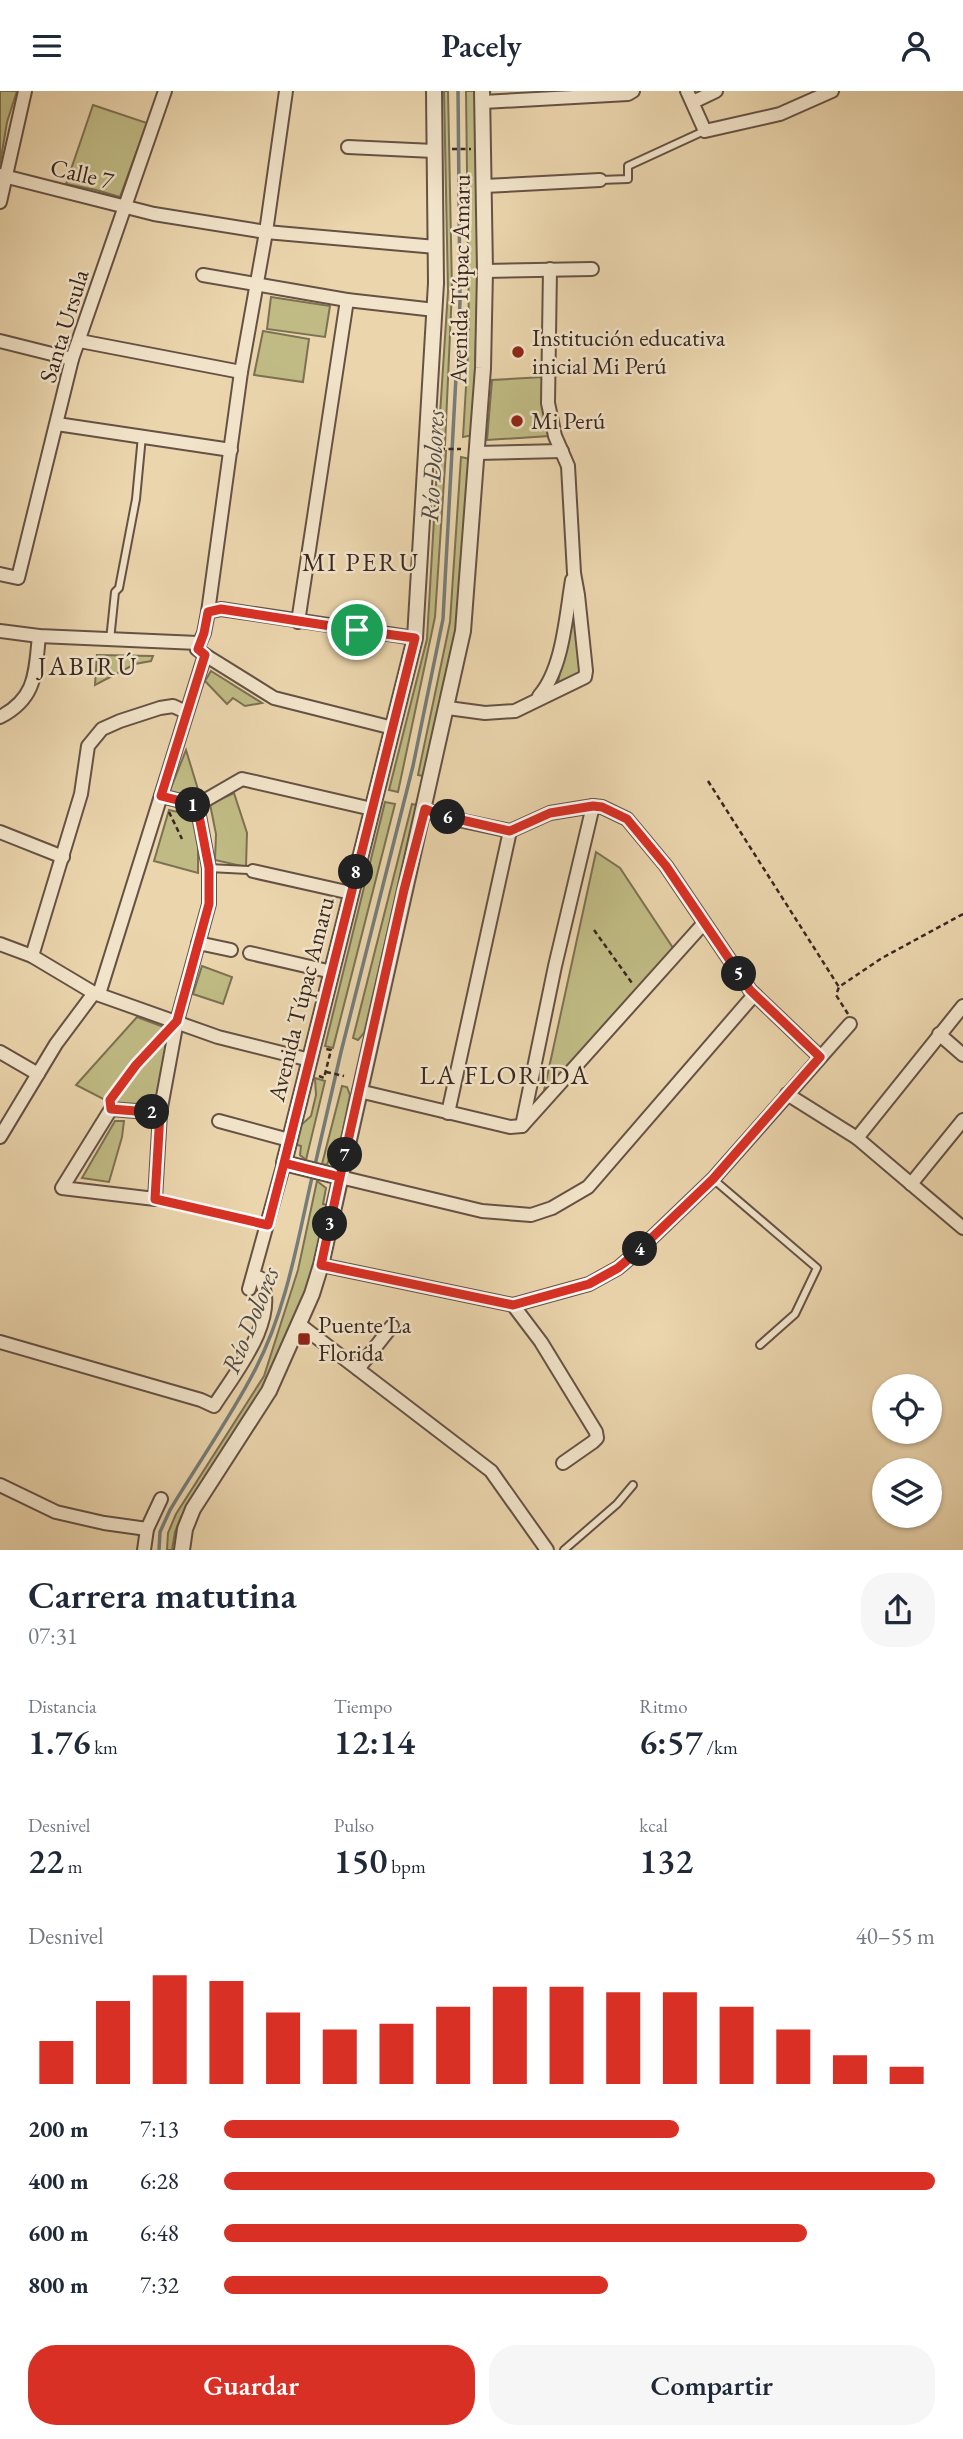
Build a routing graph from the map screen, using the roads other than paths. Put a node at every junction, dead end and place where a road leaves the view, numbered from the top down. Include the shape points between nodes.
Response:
1 (25, 91) edge
2 (164, 91) edge
3 (286, 91) edge
4 (434, 91) edge
5 (716, 91) edge
6 (832, 91) edge
7 (630, 92) edge
8 (483, 97) edge
9 (690, 97) edge
10 (705, 131) junction
11 (348, 147) dead end
12 (434, 151) junction
13 (3, 176) edge
14 (600, 180) joint
15 (484, 185) junction
16 (0, 202) edge
17 (124, 205) junction
18 (266, 232) junction
19 (436, 247) junction
20 (550, 269) junction
21 (592, 269) dead end
22 (485, 271) junction
23 (203, 275) dead end
24 (257, 285) junction
25 (347, 300) junction
26 (435, 310) junction
27 (0, 341) edge
28 (80, 341) junction
29 (72, 359) junction
30 (241, 372) junction
31 (57, 424) junction
32 (142, 436) junction
33 (231, 450) junction
34 (562, 451) junction
35 (477, 453) junction
36 (574, 573) junction
37 (0, 574) edge
38 (208, 612) junction
39 (298, 622) junction
40 (0, 631) edge
41 (39, 636) junction
42 (415, 638) junction
43 (110, 639) junction
44 (198, 643) junction
45 (205, 655) junction
46 (536, 700) junction
47 (448, 708) junction
48 (186, 712) junction
49 (0, 717) edge
50 (393, 727) junction
51 (164, 801) junction
52 (197, 805) junction
53 (593, 806) junction
54 (372, 809) junction
55 (425, 809) junction
56 (510, 831) junction
57 (0, 832) edge
58 (63, 857) junction
59 (209, 868) junction
60 (250, 870) joint
61 (351, 893) junction
62 (704, 923) junction
63 (198, 943) junction
64 (0, 944) edge
65 (231, 950) dead end
66 (250, 953) dead end
67 (32, 956) junction
68 (332, 972) junction
69 (97, 994) junction
70 (754, 995) junction
71 (963, 1006) edge
72 (177, 1021) junction
73 (850, 1024) road end
74 (939, 1034) junction
75 (0, 1052) edge
76 (963, 1055) edge
77 (820, 1057) junction
78 (310, 1060) junction
79 (38, 1074) junction
80 (359, 1091) junction
81 (787, 1094) junction
82 (160, 1113) junction
83 (448, 1113) junction
84 (963, 1120) edge
85 (219, 1121) dead end
86 (522, 1126) junction
87 (0, 1137) edge
88 (856, 1138) junction
89 (289, 1140) junction
90 (289, 1164) junction
91 (336, 1176) junction
92 (713, 1179) junction
93 (911, 1184) junction
94 (155, 1199) junction
95 (268, 1225) junction
96 (962, 1226) edge
97 (321, 1265) junction
98 (254, 1276) junction
99 (249, 1290) dead end
100 (513, 1305) junction
101 (299, 1324) junction
102 (392, 1326) dead end
103 (0, 1342) edge
104 (760, 1345) dead end
105 (358, 1369) junction
106 (563, 1462) dead end
107 (0, 1485) edge
108 (633, 1485) dead end
109 (161, 1499) dead end
110 (147, 1529) junction
111 (144, 1550) edge
112 (182, 1550) edge
113 (547, 1550) edge
114 (564, 1550) edge

1 - 13 street
2 - 17 street, Santa Ursula
3 - 18 street
4 - 12 street, Avenida Túpac Amaru
5 - 9 street
6 - 10 street via 780,114
7 - 8 street
8 - 15 street, Avenida Túpac Amaru
9 - 10 street
10 - 14 lane via 628,166 628,179
11 - 12 street
12 - 19 street, Avenida Túpac Amaru
13 - 16 street
13 - 17 street, Calle 7
14 - 15 street
15 - 22 street, Avenida Túpac Amaru
17 - 18 street, Calle 7
17 - 28 street, Santa Ursula
18 - 19 street, Calle 7
18 - 24 street
19 - 26 street, Avenida Túpac Amaru
20 - 21 street
20 - 22 street
20 - 34 street via 548,403
22 - 35 street, Avenida Túpac Amaru
23 - 24 street
24 - 25 street
24 - 30 street
25 - 26 street
25 - 39 street
26 - 42 street, Avenida Túpac Amaru
27 - 29 street
28 - 29 street, Santa Ursula
28 - 30 street
29 - 31 street, Santa Ursula
30 - 33 street
31 - 32 street
31 - 37 street, Santa Ursula via 18,577
32 - 33 street
32 - 43 lane via 136,499 115,592
33 - 38 street
34 - 35 street
34 - 36 street via 571,489
35 - 47 street, Avenida Túpac Amaru via 463,631
36 - 46 street via 556,666
36 - 46 street via 585,677
38 - 39 street via 221,609
38 - 44 street
39 - 42 street
40 - 41 street
41 - 43 street
41 - 49 street via 28,695
42 - 50 street, Avenida Túpac Amaru
43 - 44 street
44 - 45 street
45 - 48 street
45 - 50 street via 274,698
46 - 47 street via 503,713
47 - 55 street, Avenida Túpac Amaru
48 - 51 street
48 - 58 street via 173,706 160,708 102,729 88,746 81,794
50 - 54 street, Avenida Túpac Amaru
51 - 52 street
51 - 69 street
52 - 54 street via 242,779
52 - 59 street
53 - 56 street via 550,813
53 - 62 street via 627,819 638,830
53 - 86 street
54 - 61 street, Avenida Túpac Amaru
55 - 56 street
55 - 80 street, Avenida Túpac Amaru
56 - 83 street
57 - 58 street
58 - 67 street
59 - 60 lane
59 - 63 street via 209,904
60 - 61 street
61 - 68 street, Avenida Túpac Amaru
62 - 70 street
62 - 86 street
63 - 65 street
63 - 72 street
64 - 67 street
66 - 68 street
67 - 69 street
68 - 78 street, Avenida Túpac Amaru
69 - 72 street
69 - 79 street
70 - 77 street
70 - 91 street via 588,1187 552,1208 531,1215 482,1211
71 - 74 street
72 - 78 street via 218,1037
72 - 82 street
73 - 77 street
74 - 76 street
74 - 88 street
75 - 79 street
77 - 81 street
78 - 89 street, Avenida Túpac Amaru
79 - 87 street
80 - 83 street
80 - 91 street, Avenida Túpac Amaru
81 - 88 street
81 - 92 street
82 - 94 street
82 - 94 street via 111,1109 62,1188
83 - 86 street
84 - 93 street
85 - 89 street
88 - 93 street
89 - 90 street, Avenida Túpac Amaru
90 - 91 street
90 - 95 street, Avenida Túpac Amaru
91 - 97 street, Avenida Túpac Amaru
92 - 100 street via 618,1268 589,1284
92 - 104 lane via 817,1268 795,1314
93 - 96 street
94 - 95 lane
95 - 98 street, Avenida Túpac Amaru
97 - 100 street
97 - 101 street, Avenida Túpac Amaru
98 - 99 street, Avenida Túpac Amaru
98 - 103 street via 264,1287 265,1313 252,1348 214,1406
100 - 106 street via 596,1432 593,1443
101 - 105 street
101 - 112 street, Avenida Túpac Amaru via 269,1391 188,1519
102 - 105 street
105 - 113 street via 491,1471
107 - 110 street via 56,1512
108 - 114 lane
109 - 110 street
110 - 111 street

